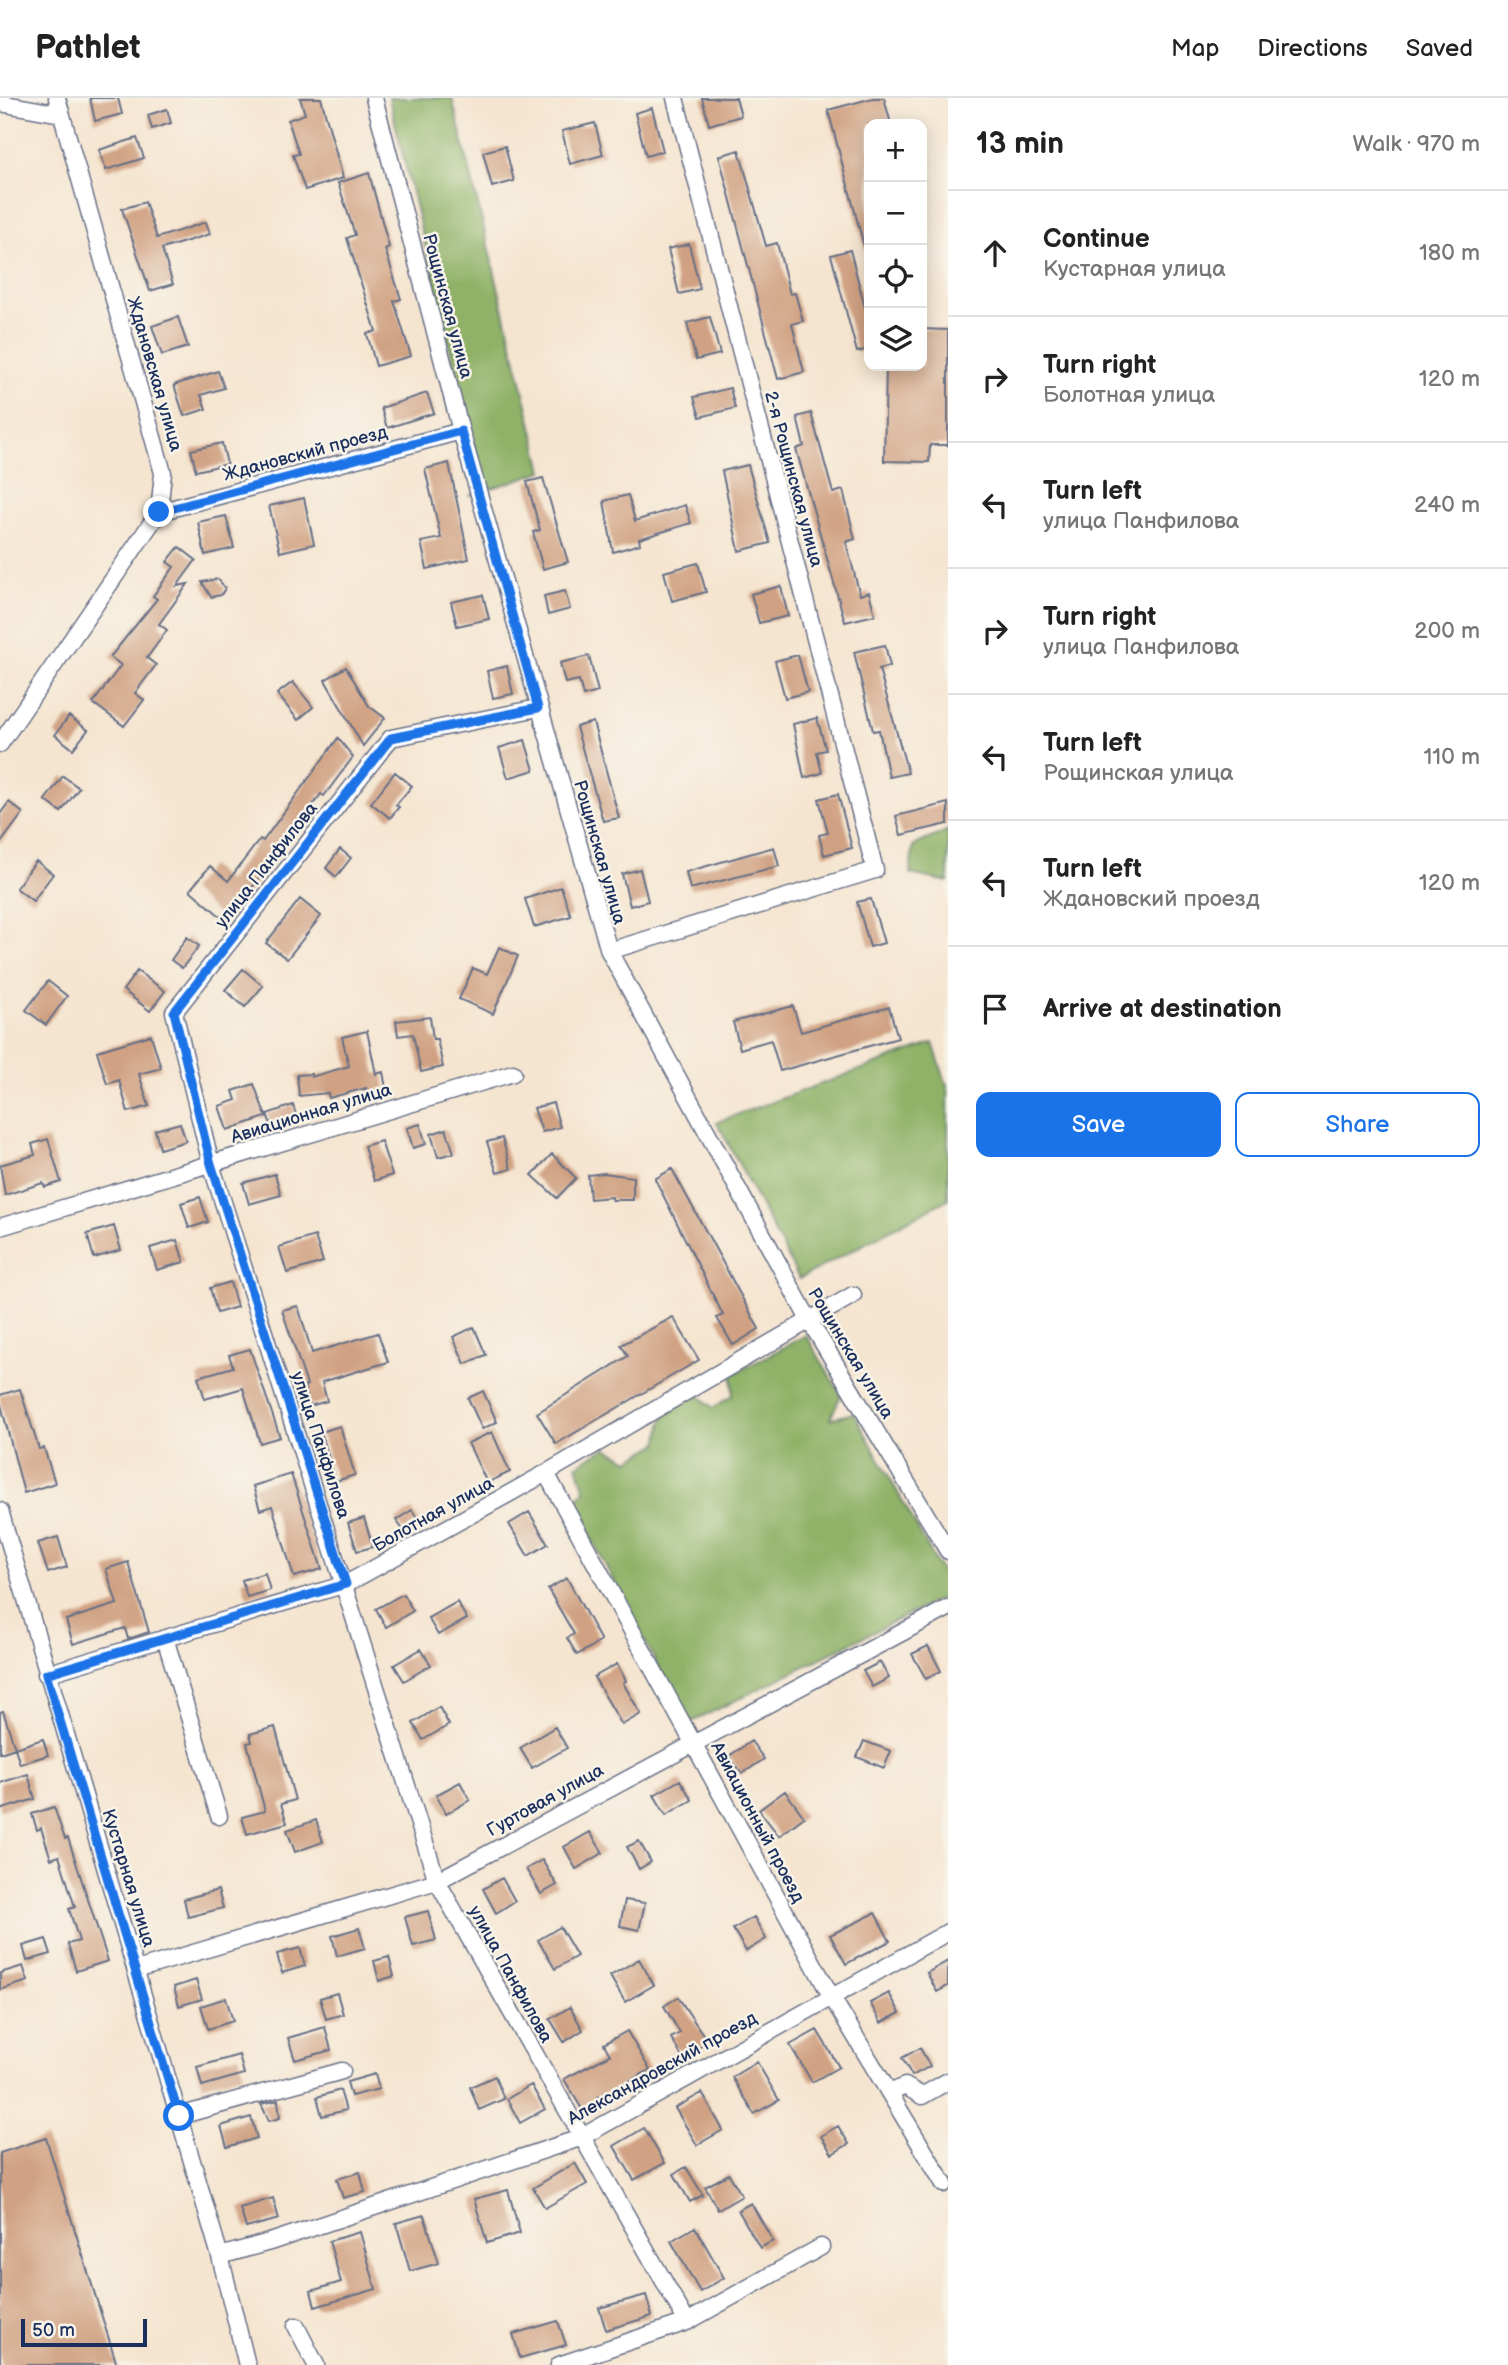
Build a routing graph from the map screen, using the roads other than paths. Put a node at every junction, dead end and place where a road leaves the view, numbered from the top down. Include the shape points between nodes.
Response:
1 (374, 98) edge
2 (675, 98) edge
3 (0, 103) edge
4 (59, 106) edge
5 (461, 431) junction
6 (159, 512) junction
7 (538, 708) junction
8 (0, 744) edge
9 (609, 951) junction
10 (513, 1073) dead end
11 (211, 1164) junction
12 (0, 1227) edge
13 (852, 1295) dead end
14 (808, 1320) junction
15 (546, 1473) junction
16 (0, 1511) edge
17 (948, 1551) edge
18 (346, 1584) junction
19 (948, 1608) edge
20 (165, 1638) junction
21 (46, 1674) junction
22 (693, 1741) junction
23 (219, 1815) dead end
24 (437, 1881) junction
25 (948, 1932) edge
26 (136, 1970) junction
27 (831, 1996) junction
28 (342, 2071) dead end
29 (948, 2081) edge
30 (890, 2094) junction
31 (179, 2116) junction
32 (580, 2138) junction
33 (944, 2184) dead end
34 (821, 2247) dead end
35 (220, 2256) junction
36 (687, 2322) junction
37 (296, 2326) dead end
38 (247, 2365) edge
39 (316, 2365) edge
40 (559, 2365) edge

1 - 5 street, Рощинская улица
2 - 9 street, 2-я Рощинская улица via 875,870
3 - 4 street
4 - 6 street, Ждановская улица via 163,473
5 - 6 street, Ждановский проезд
5 - 7 street, Рощинская улица
6 - 8 street, Ждановская улица
7 - 9 street, Рощинская улица
7 - 11 street, улица Панфилова via 391,738 174,1012
9 - 14 street, Рощинская улица
10 - 11 street, Авиационная улица
11 - 12 street, Авиационная улица
11 - 18 street, улица Панфилова
13 - 14 street, Болотная улица
14 - 15 street, Болотная улица
14 - 17 street, Рощинская улица
15 - 18 street, Болотная улица
15 - 22 street, Авиационный проезд
16 - 21 street, Кустарная улица
18 - 20 street, Болотная улица
18 - 24 street, улица Панфилова
19 - 22 street, Гуртовая улица
20 - 21 street, Болотная улица
20 - 23 street
21 - 26 street, Кустарная улица
22 - 24 street, Гуртовая улица
22 - 27 street, Авиационный проезд
24 - 26 street, Гуртовая улица
24 - 32 street, улица Панфилова
25 - 27 street, Александровский проезд
26 - 31 street, Кустарная улица
27 - 30 street, Авиационный проезд
27 - 32 street, Александровский проезд
28 - 31 street
29 - 30 street via 922,2096 905,2086
30 - 33 street, Авиационный проезд
31 - 35 street, Кустарная улица
32 - 35 street, Александровский проезд
32 - 36 street, улица Панфилова
34 - 36 street
35 - 38 street, Кустарная улица
36 - 40 street
37 - 39 street

